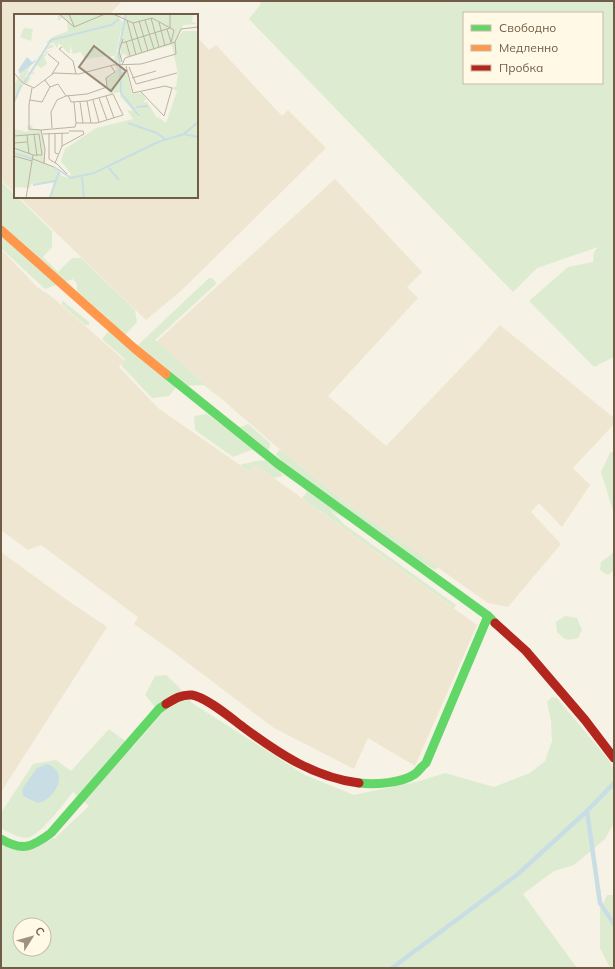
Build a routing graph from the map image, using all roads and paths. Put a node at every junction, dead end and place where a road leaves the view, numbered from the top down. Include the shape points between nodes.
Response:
1 (1, 230) edge
2 (488, 616) junction
3 (614, 758) edge
4 (1, 839) edge

1 - 2 street via 134,348 207,408 278,464
2 - 3 street via 526,651
2 - 4 street via 426,763 415,774 387,783 371,784 324,775 280,753 200,697 190,695 178,697 159,709 51,834 26,848 10,845

